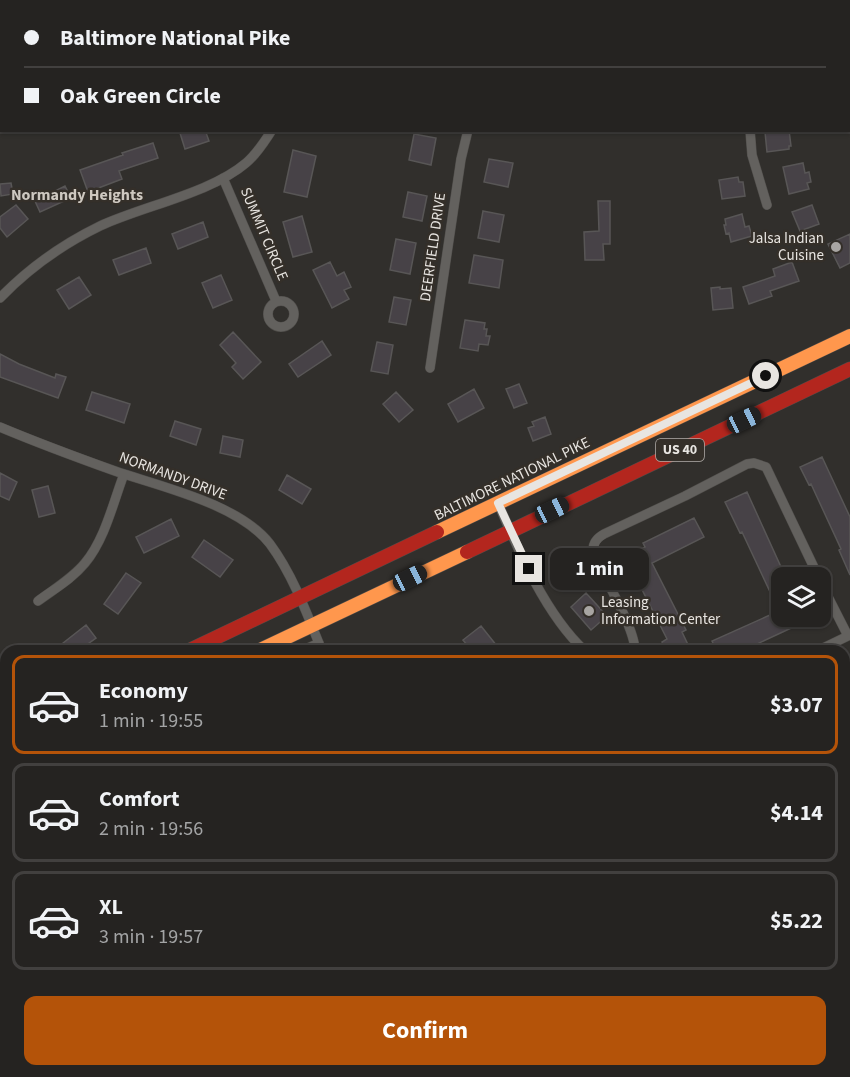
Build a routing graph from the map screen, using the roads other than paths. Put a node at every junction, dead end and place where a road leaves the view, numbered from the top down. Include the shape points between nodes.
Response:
1 (271, 132) edge
2 (468, 132) edge
3 (750, 132) edge
4 (223, 178) junction
5 (767, 205) dead end
6 (0, 298) edge
7 (276, 301) dead end
8 (850, 336) edge
9 (430, 368) dead end
10 (850, 369) edge
11 (0, 427) edge
12 (124, 474) junction
13 (498, 503) junction
14 (510, 531) junction
15 (814, 567) edge
16 (299, 599) junction
17 (38, 601) dead end
18 (831, 601) edge
19 (311, 625) junction
20 (201, 645) edge
21 (270, 645) edge
22 (319, 645) edge
23 (580, 645) edge
24 (635, 645) edge
25 (829, 645) edge

1 - 4 street via 246,162
2 - 9 street, DEERFIELD DRIVE
3 - 5 street via 752,155
4 - 6 street via 101,226 40,262
4 - 7 street, SUMMIT CIRCLE
8 - 13 main road, BALTIMORE NATIONAL PIKE / US 40
10 - 14 main road, US 40
11 - 12 street, NORMANDY DRIVE
12 - 16 street, NORMANDY DRIVE via 212,504 244,521 269,543
12 - 17 street via 93,552 70,579
13 - 14 street
13 - 16 main road, BALTIMORE NATIONAL PIKE / US 40
14 - 19 main road, US 40
14 - 23 street via 552,609
15 - 24 street via 766,467 747,464 604,534 593,544 594,557
16 - 19 street, NORMANDY DRIVE
16 - 20 main road, BALTIMORE NATIONAL PIKE / US 40
18 - 25 street via 848,636
19 - 21 main road, US 40
19 - 22 street, NORMANDY DRIVE

